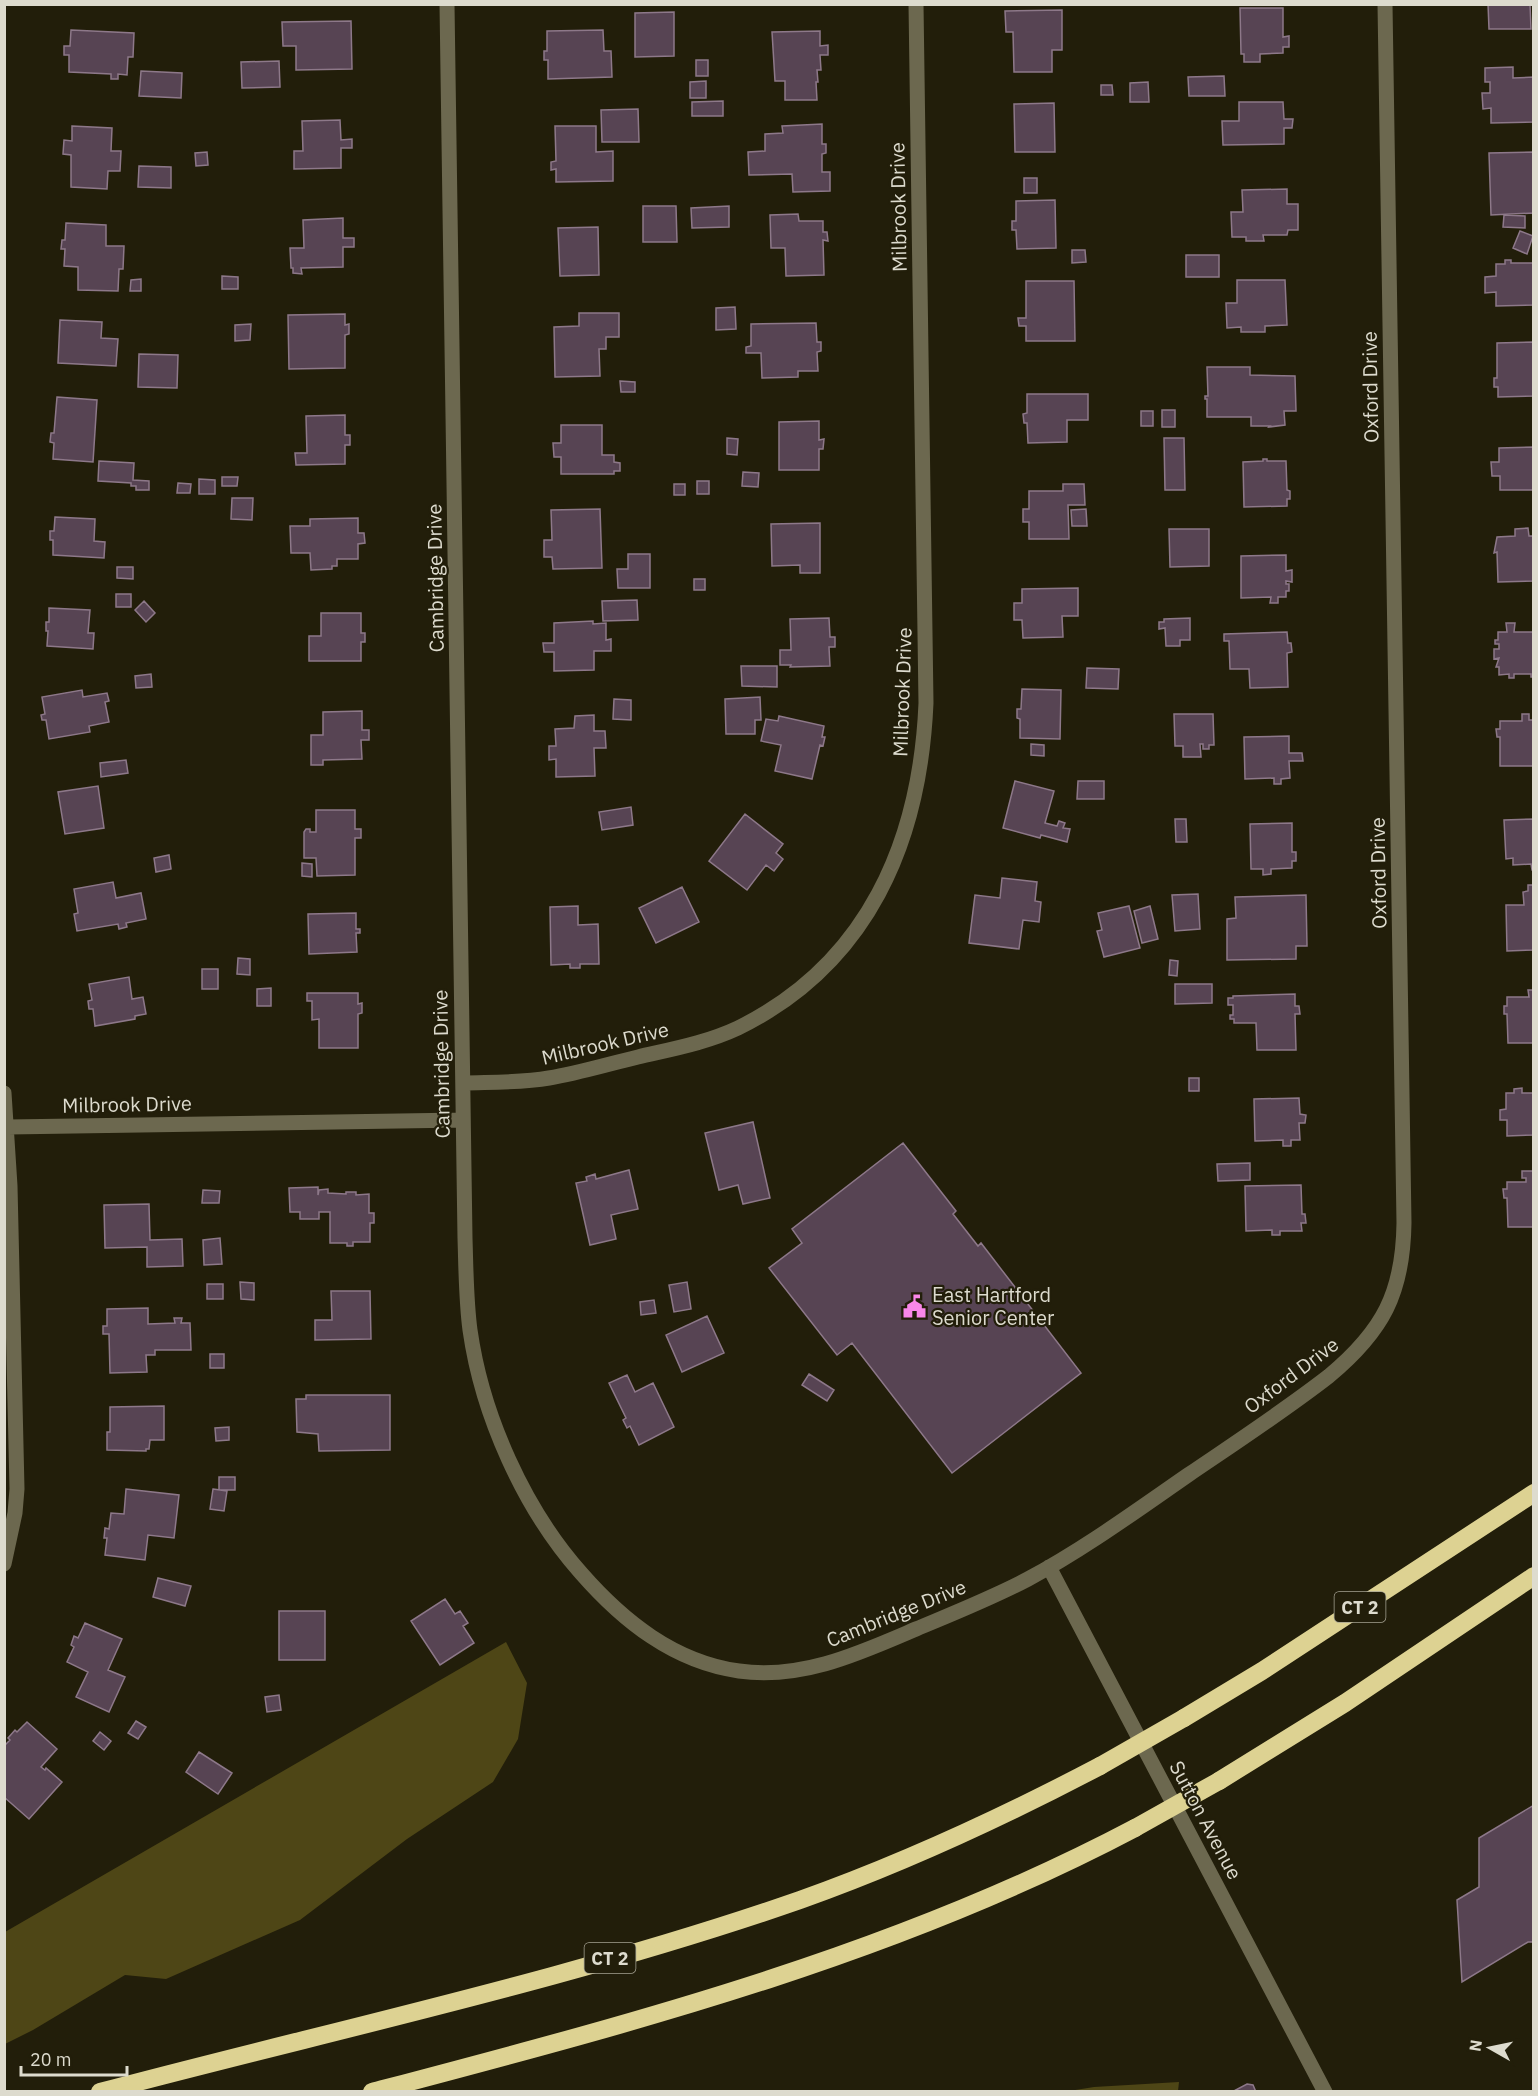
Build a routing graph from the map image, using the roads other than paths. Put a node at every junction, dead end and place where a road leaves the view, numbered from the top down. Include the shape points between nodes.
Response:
1 (447, 4) edge
2 (916, 4) edge
3 (1385, 4) edge
4 (463, 1083) junction
5 (4, 1093) edge
6 (463, 1120) junction
7 (8, 1127) junction
8 (1533, 1492) edge
9 (4, 1564) edge
10 (1049, 1567) junction
11 (1533, 1576) edge
12 (100, 2091) edge
13 (372, 2091) edge
14 (1325, 2091) edge

1 - 4 street, Cambridge Drive
2 - 4 street, Milbrook Drive via 926,703 921,768 889,876 865,919 830,962 785,1000 736,1028 687,1046 549,1078
3 - 10 street, Oxford Drive via 1404,1199 1404,1244 1397,1285 1378,1326 1349,1360 1254,1430
4 - 6 street, Cambridge Drive
5 - 7 street
6 - 7 street, Milbrook Drive
6 - 10 street, Cambridge Drive via 467,1296 484,1395 516,1475 540,1518 603,1598 637,1628 676,1652 709,1665 741,1672 816,1668 868,1650
7 - 9 street via 17,1489
8 - 12 highway, CT 2, bridge via 1184,1718 1002,1816 883,1868 704,1931
10 - 14 street, Sutton Avenue
11 - 13 highway, bridge via 1310,1725 1219,1780 1135,1828 1021,1883 945,1916 772,1979 647,2018

